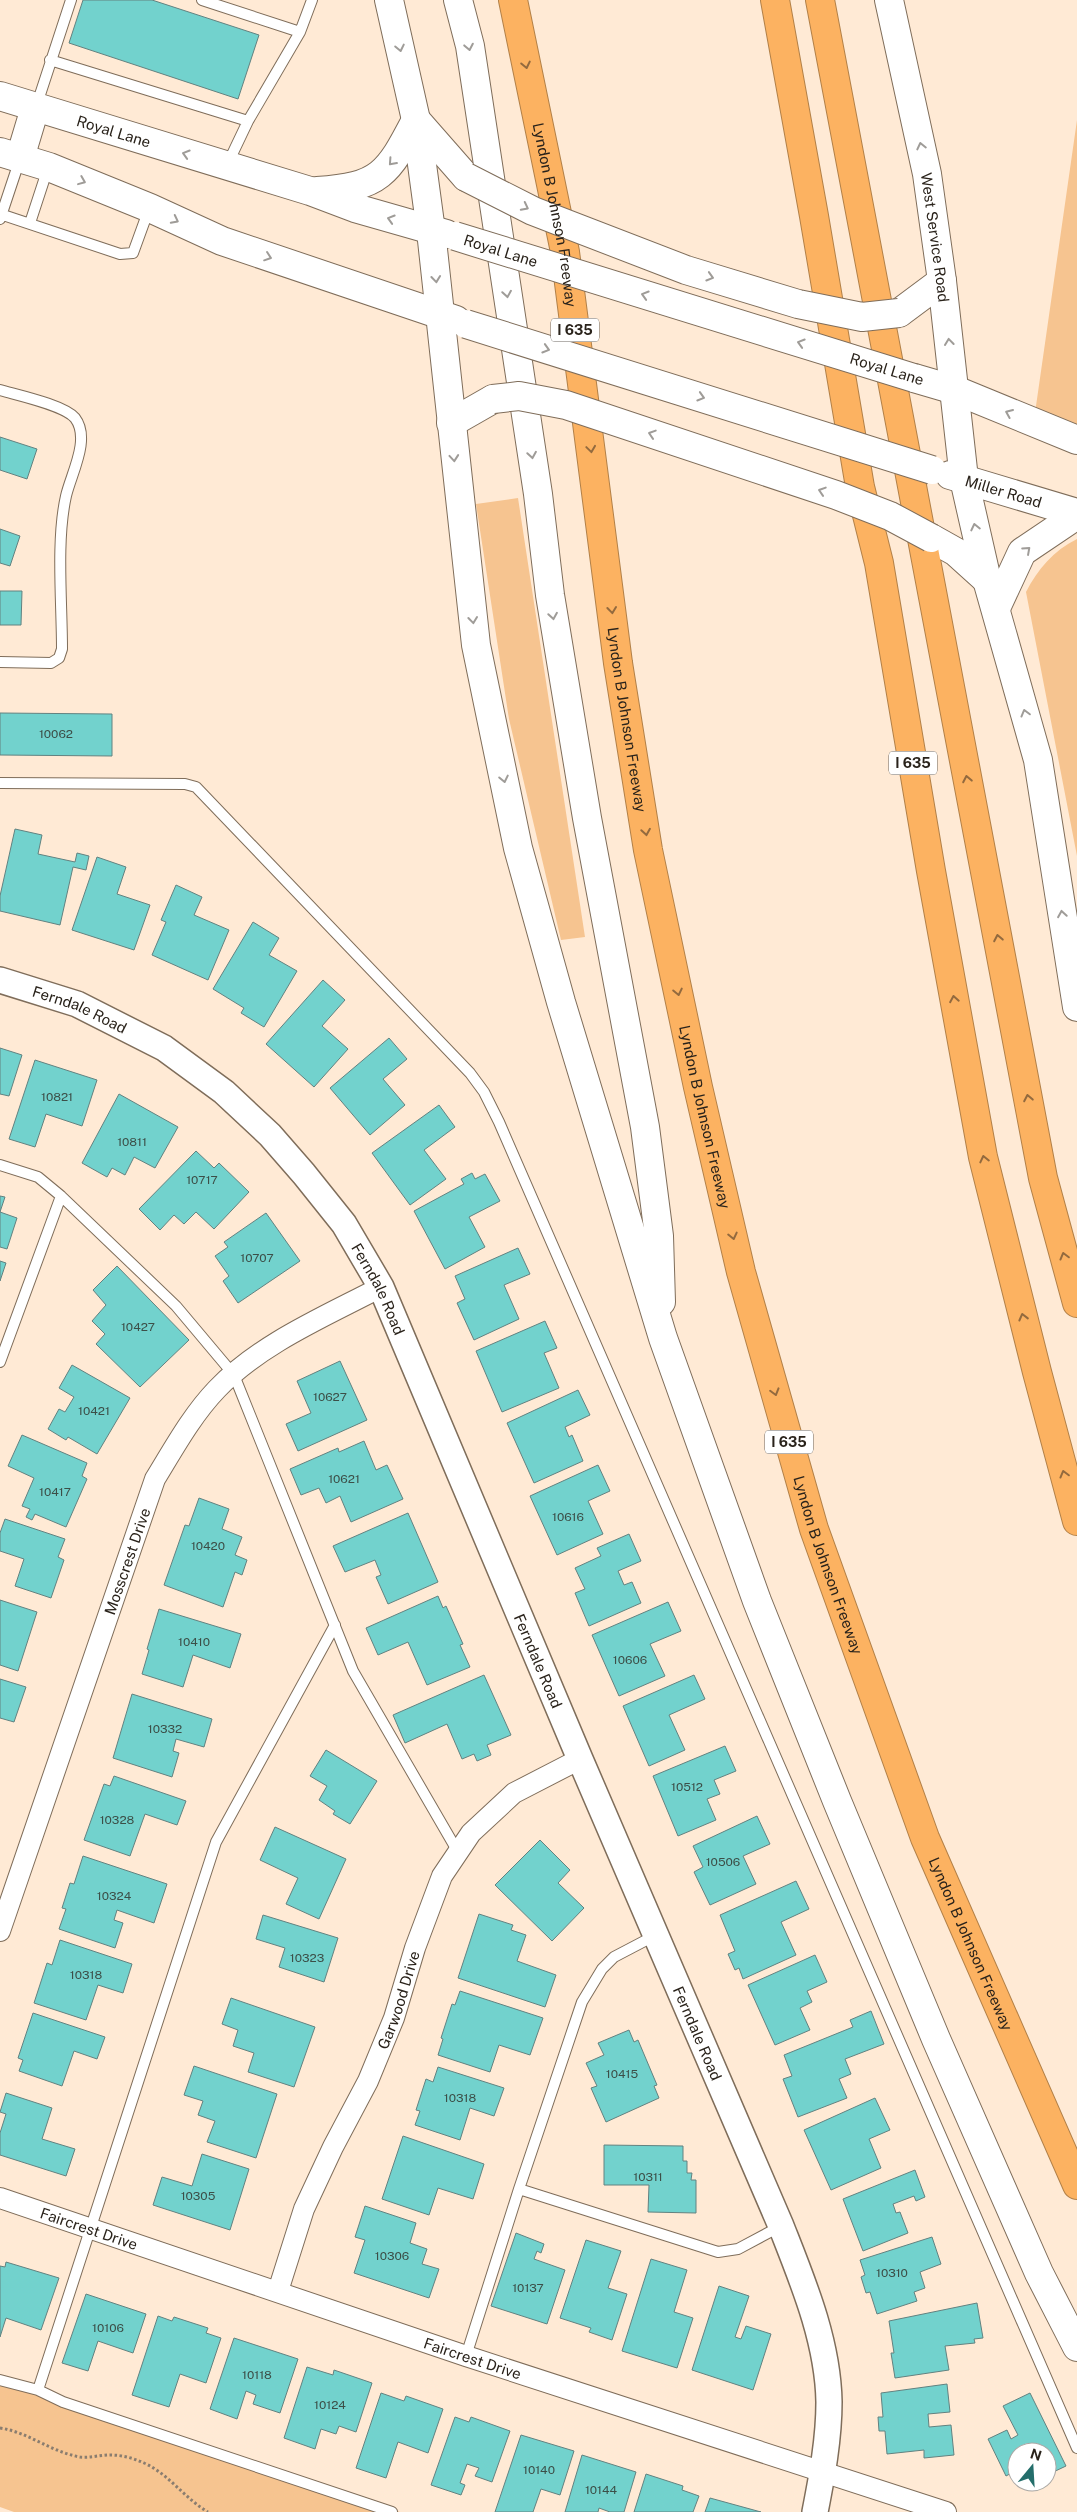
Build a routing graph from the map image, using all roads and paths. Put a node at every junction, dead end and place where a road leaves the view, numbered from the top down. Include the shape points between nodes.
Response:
1 (71, 0) edge
2 (202, 0) edge
3 (312, 0) edge
4 (389, 0) edge
5 (458, 0) edge
6 (513, 0) edge
7 (775, 0) edge
8 (820, 0) edge
9 (888, 0) edge
10 (300, 32) junction
11 (50, 60) junction
12 (0, 96) edge
13 (35, 108) junction
14 (416, 120) junction
15 (248, 121) junction
16 (10, 155) edge
17 (227, 166) junction
18 (49, 168) junction
19 (310, 191) junction
20 (150, 208) junction
21 (0, 216) edge
22 (30, 223) junction
23 (443, 234) junction
24 (942, 281) junction
25 (440, 315) junction
26 (0, 390) edge
27 (955, 390) junction
28 (451, 423) junction
29 (1065, 436) edge
30 (964, 479) junction
31 (1077, 514) edge
32 (987, 580) junction
33 (996, 608) junction
34 (0, 662) edge
35 (0, 783) edge
36 (0, 980) edge
37 (1077, 1007) edge
38 (0, 1165) edge
39 (61, 1196) junction
40 (381, 1287) junction
41 (1077, 1303) edge
42 (662, 1338) junction
43 (0, 1362) edge
44 (234, 1375) junction
45 (1077, 1521) edge
46 (335, 1625) junction
47 (580, 1759) junction
48 (458, 1852) junction
49 (0, 1931) edge
50 (656, 1934) junction
51 (1077, 2185) edge
52 (519, 2189) junction
53 (0, 2198) edge
54 (782, 2226) junction
55 (90, 2229) junction
56 (278, 2291) junction
57 (1077, 2347) edge
58 (466, 2356) junction
59 (0, 2380) edge
60 (38, 2390) junction
61 (0, 2428) edge
62 (1077, 2448) edge
63 (823, 2471) junction
64 (208, 2512) edge
65 (392, 2512) edge
66 (815, 2512) edge
67 (946, 2512) edge

1 - 11 lane
2 - 10 lane
3 - 10 lane
4 -> 14 main road
5 -> 42 main road via 470,46 583,799 645,1127 659,1236
6 -> 51 highway, Lyndon B Johnson Freeway / I 635 via 565,252 618,663 648,850 741,1272 814,1529 925,1838
45 -> 7 highway, I 635 via 983,1157 879,563 860,487
41 -> 8 highway via 1043,1178
24 -> 9 main road, West Service Road via 927,174
10 - 15 lane
11 - 13 lane
11 - 15 lane
12 - 13 main road, Royal Lane
13 - 16 main road
17 -> 13 main road, Royal Lane
14 -> 19 main road via 396,159 373,180 350,189
14 - 23 main road
14 -> 24 main road, bridge via 466,177 533,211 686,270 798,304 862,317 899,313
15 - 17 lane
16 - 18 main road
16 - 21 lane
17 - 19 main road, Royal Lane
18 -> 20 main road
18 - 22 lane
23 -> 19 main road, Royal Lane
20 - 22 lane via 133,253 120,254
20 -> 25 main road via 222,241
21 - 22 lane
23 -> 25 main road
27 -> 23 main road, Royal Lane, bridge
27 -> 24 main road, West Service Road
25 - 28 main road
25 -> 30 main road, Miller Road, bridge
26 - 34 lane via 63,410 74,418 80,429 80,444 64,508 62,649 59,658 51,663
29 -> 27 main road, Royal Lane
27 - 30 main road, West Service Road
32 -> 28 main road, bridge via 956,552 890,516 566,405 519,396 493,399
28 -> 42 main road via 476,645 518,848
30 - 31 main road, Miller Road
32 -> 30 main road, West Service Road
33 -> 31 main road via 1022,552
32 - 33 main road, West Service Road
37 -> 33 main road, West Service Road via 1038,760
35 - 62 lane via 185,784 196,787 484,1092
36 - 40 street, Ferndale Road via 77,1004 164,1048 224,1092 270,1135 304,1174 344,1224
38 - 39 lane via 38,1177
39 - 43 lane
39 - 44 lane via 176,1306
40 - 44 street, Mosscrest Drive via 272,1344
40 - 47 street, Ferndale Road
42 - 57 main road via 757,1600 837,1802 952,2075 1040,2273
44 - 46 lane
44 - 49 street, Mosscrest Drive via 218,1388 189,1424 155,1479
46 - 48 lane via 353,1671
46 - 55 lane via 216,1842
47 - 48 street, Garwood Drive via 514,1793 471,1833
47 - 50 street, Ferndale Road
48 - 56 street, Garwood Drive via 442,1876 415,1948 394,2018 368,2081 332,2147 304,2209
50 - 52 lane via 614,1957 602,1969 582,2002
50 - 54 street, Ferndale Road
52 - 54 lane via 718,2252 738,2250
52 - 58 lane
53 - 55 street, Faircrest Drive
54 - 63 street, Ferndale Road via 809,2297 822,2348 828,2402
55 - 56 street, Faircrest Drive
55 - 60 lane
56 - 58 street, Faircrest Drive
58 - 63 street, Faircrest Drive
59 - 60 lane
60 - 65 lane via 63,2402
61 - 64 path via 80,2457 125,2456 144,2463 164,2475 193,2503
63 - 66 street, Ferndale Road
63 - 67 street, Faircrest Drive

